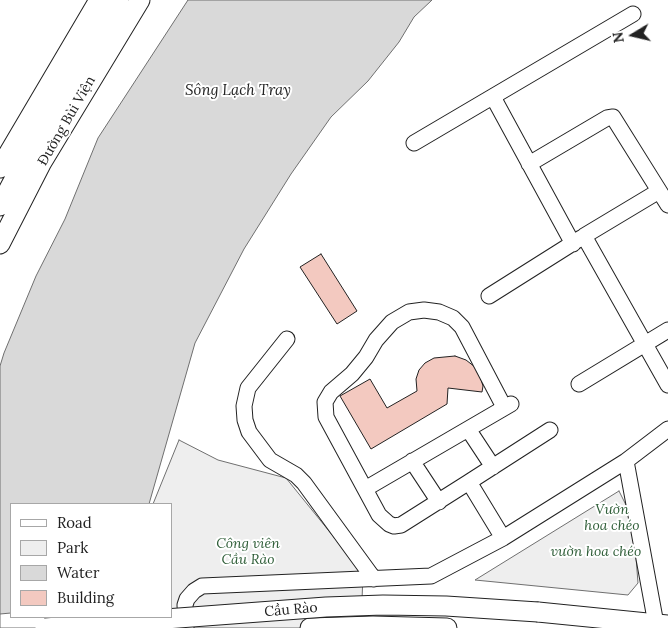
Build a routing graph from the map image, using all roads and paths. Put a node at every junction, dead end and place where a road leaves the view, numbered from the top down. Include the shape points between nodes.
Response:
1 (99, 0) edge
2 (119, 0) edge
3 (140, 0) edge
4 (633, 14) dead end
5 (493, 97) junction
6 (414, 143) dead end
7 (529, 164) junction
8 (0, 168) edge
9 (659, 191) junction
10 (668, 205) edge
11 (0, 206) edge
12 (579, 240) junction
13 (0, 244) edge
14 (489, 296) dead end
15 (668, 330) edge
16 (287, 338) dead end
17 (645, 344) junction
18 (579, 384) dead end
19 (668, 385) edge
20 (468, 428) junction
21 (668, 429) edge
22 (550, 430) dead end
23 (412, 461) junction
24 (626, 461) junction
25 (493, 467) junction
26 (469, 482) junction
27 (365, 489) junction
28 (439, 502) junction
29 (503, 538) junction
30 (374, 579) junction
31 (662, 624) edge
32 (45, 628) edge
33 (186, 628) edge
34 (310, 628) edge
35 (446, 628) edge

1 - 8 main road
2 - 11 main road, Đường Bùi Viện
3 - 13 main road, Đường Bùi Viện via 42,162
4 - 5 street
5 - 6 street
5 - 7 street
7 - 9 street via 613,117
7 - 12 street
9 - 10 street
9 - 12 street
12 - 14 street
12 - 17 street
15 - 17 street
16 - 30 street via 248,388 244,406 249,432 270,460 304,483
17 - 18 street
17 - 19 street
20 - 23 street
20 - 25 street
20 - 27 street via 508,405 462,327 453,318 439,312 409,312 392,322 352,374 331,392 324,406 326,417
21 - 24 street
22 - 25 street
23 - 27 street
23 - 28 street
24 - 29 street
24 - 31 street
25 - 26 street
26 - 28 street
26 - 29 street
27 - 28 street via 379,515 394,526
29 - 30 street via 431,576
30 - 33 street via 202,586 187,599
31 - 32 main road, Cầu Rào, bridge via 538,612 383,605
34 - 35 main road, Cầu Rào

